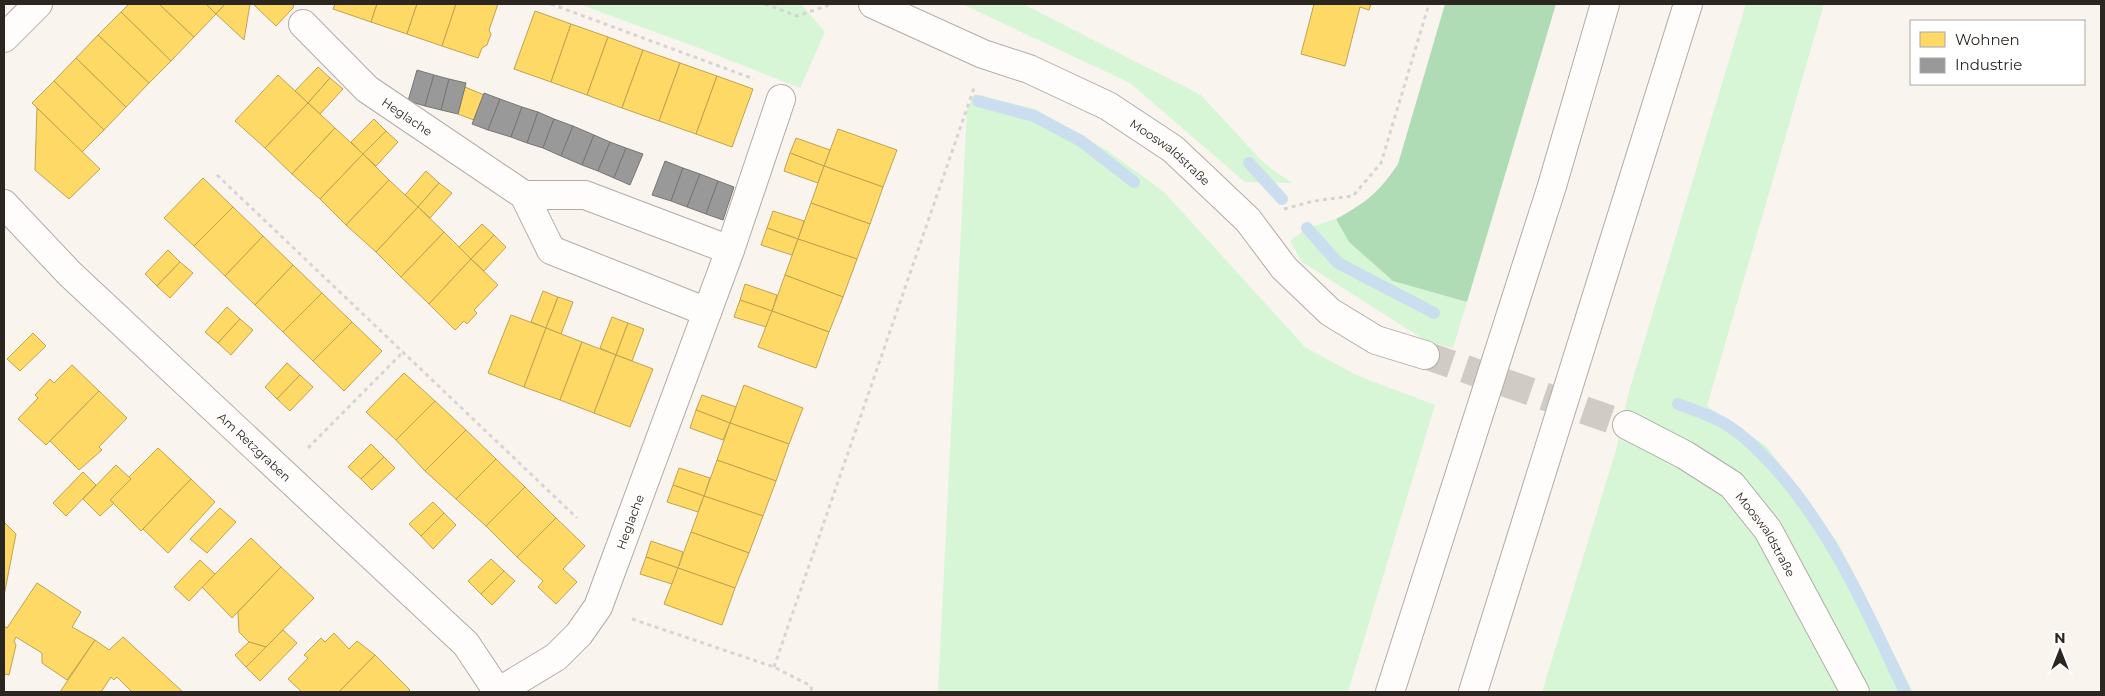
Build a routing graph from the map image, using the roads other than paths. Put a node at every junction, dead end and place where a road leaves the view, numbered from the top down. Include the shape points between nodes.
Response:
1 (38, 4) edge
2 (873, 4) edge
3 (1605, 4) edge
4 (1688, 4) edge
5 (303, 24) dead end
6 (4, 38) edge
7 (781, 100) road end
8 (524, 196) junction
9 (4, 204) edge
10 (730, 250) junction
11 (707, 312) junction
12 (1425, 355) tunnel mouth
13 (1627, 425) tunnel mouth
14 (498, 692) edge
15 (1390, 692) edge
16 (1473, 692) edge
17 (1855, 692) edge

1 - 6 main road
2 - 12 main road, Mooswaldstraße via 983,54 1029,68 1108,106 1173,149 1248,220 1284,268 1330,312 1376,340
3 - 15 main road via 1552,186
4 - 16 main road
5 - 8 main road, Heglache via 367,89
7 - 10 main road, Heglache
8 - 10 main road via 585,195
8 - 11 main road, Heglache via 551,250
9 - 14 main road, Am Retzgraben via 68,273 466,644
10 - 11 main road, Heglache
11 - 14 main road, Heglache via 598,607 556,657
13 - 17 main road, Mooswaldstraße via 1685,455 1732,485 1768,530

